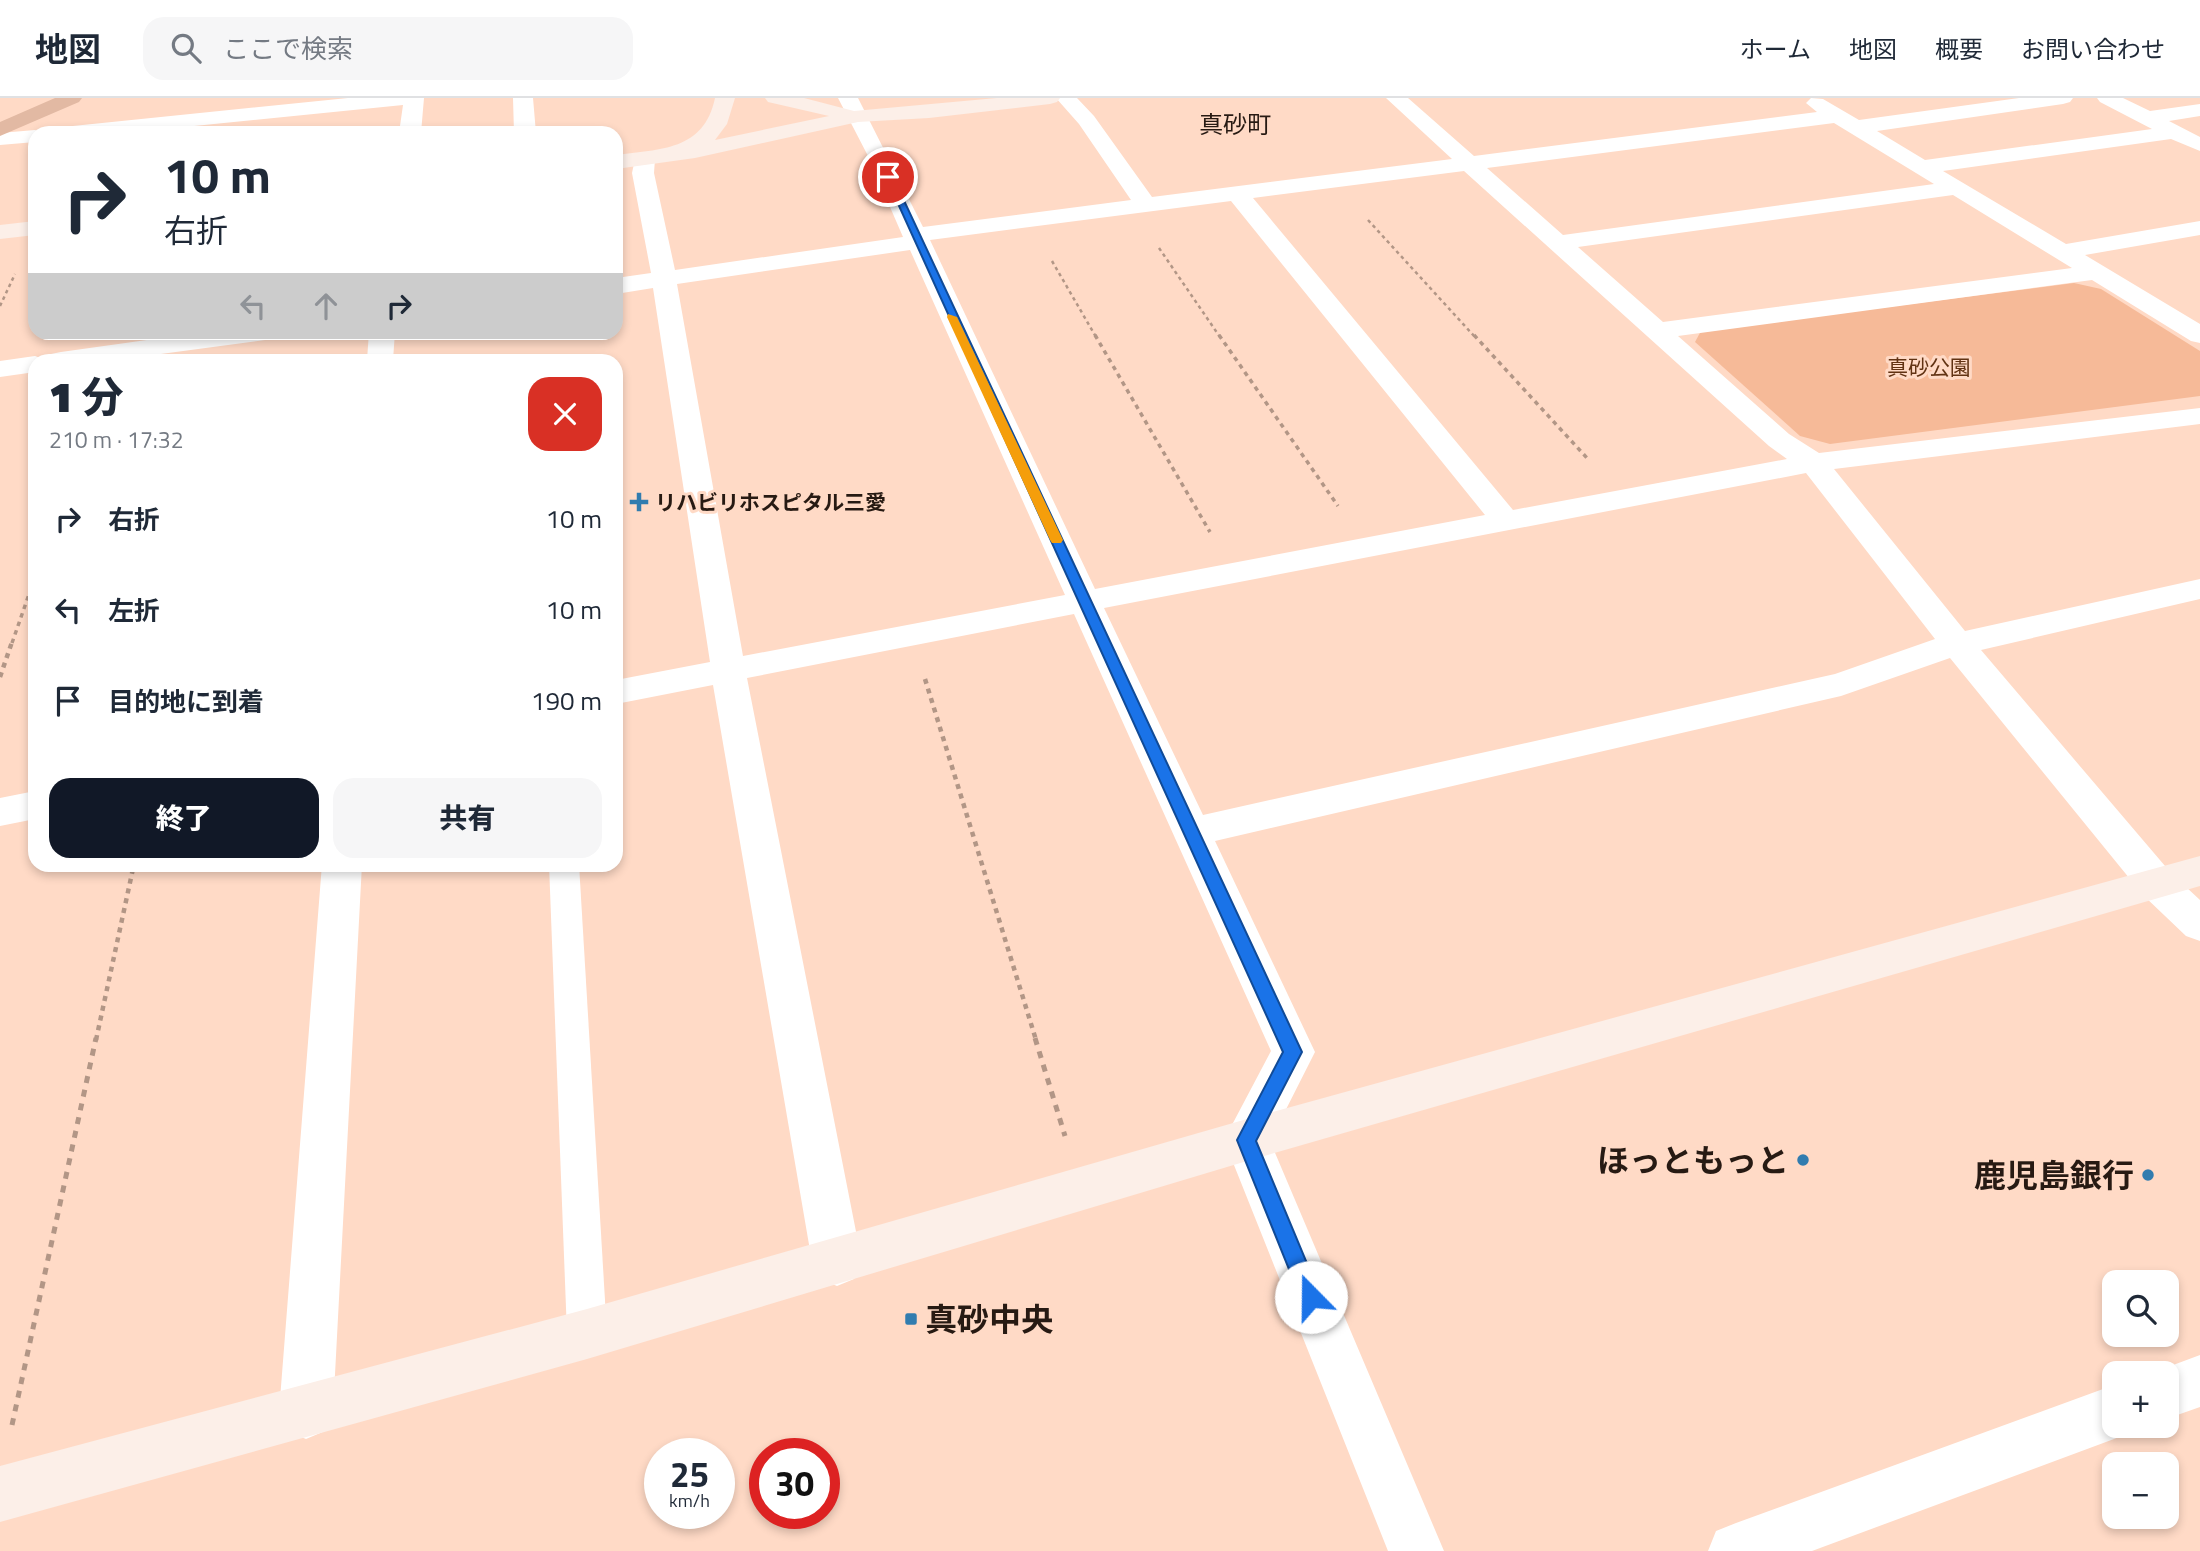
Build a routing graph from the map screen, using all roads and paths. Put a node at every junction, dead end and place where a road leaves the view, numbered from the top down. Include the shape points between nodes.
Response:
1 (72, 98) edge
2 (409, 98) edge
3 (414, 98) edge
4 (523, 98) edge
5 (725, 98) edge
6 (775, 98) edge
7 (1051, 98) edge
8 (1066, 98) edge
9 (1396, 98) edge
10 (1809, 98) edge
11 (2063, 98) edge
12 (2107, 98) edge
13 (853, 107) edge
14 (2200, 110) edge
15 (2147, 118) junction
16 (1848, 122) junction
17 (132, 126) edge
18 (411, 126) edge
19 (525, 126) edge
20 (0, 130) edge
21 (2175, 132) junction
22 (28, 137) edge
23 (0, 139) edge
24 (2200, 145) edge
25 (652, 158) junction
26 (623, 161) edge
27 (1470, 166) junction
28 (1922, 167) junction
29 (1332, 180) junction
30 (1955, 188) junction
31 (1237, 192) junction
32 (1139, 206) junction
33 (1029, 221) junction
34 (2200, 228) edge
35 (28, 229) edge
36 (0, 232) edge
37 (916, 239) junction
38 (1557, 243) junction
39 (2062, 251) junction
40 (2096, 272) junction
41 (664, 279) junction
42 (623, 285) edge
43 (1657, 331) junction
44 (2200, 335) edge
45 (207, 340) edge
46 (105, 354) edge
47 (28, 365) edge
48 (0, 369) edge
49 (2200, 416) edge
50 (1813, 463) junction
51 (1624, 499) junction
52 (1506, 521) junction
53 (1366, 547) junction
54 (1233, 573) junction
55 (2200, 589) edge
56 (28, 597) edge
57 (1086, 601) junction
58 (911, 635) junction
59 (1957, 645) junction
60 (728, 669) junction
61 (0, 677) edge
62 (623, 691) edge
63 (28, 806) edge
64 (0, 812) edge
65 (1191, 832) junction
66 (132, 872) edge
67 (341, 872) edge
68 (564, 872) edge
69 (2179, 877) edge
70 (2200, 925) edge
71 (1247, 1140) junction
72 (1082, 1189) junction
73 (837, 1262) junction
74 (587, 1334) junction
75 (2200, 1381) edge
76 (2179, 1388) edge
77 (306, 1412) junction
78 (2102, 1416) edge
79 (12, 1428) dead end
80 (0, 1494) edge
81 (1416, 1551) edge
82 (1736, 1551) edge

1 - 20 highway
2 - 17 street
3 - 18 street
4 - 19 street
5 - 25 street via 723,113 710,136 697,145
6 - 13 street
7 - 13 street via 929,112
8 - 32 street via 1087,120
9 - 27 street
10 - 16 street
11 - 16 street
12 - 15 street
13 - 25 street
13 - 37 street
14 - 15 street
15 - 21 street
16 - 27 street
16 - 28 street
21 - 24 street
21 - 28 street
22 - 23 street
25 - 26 street
25 - 41 street via 643,173
27 - 29 street
27 - 38 street
28 - 30 street
29 - 31 street
29 - 51 path
30 - 38 street
30 - 39 street
31 - 32 street
31 - 52 street
32 - 33 street
32 - 53 path
33 - 37 street
33 - 54 path
34 - 39 street
35 - 36 street
37 - 41 street
37 - 57 street
38 - 43 street
39 - 40 street
40 - 43 street
40 - 44 street
41 - 42 street
41 - 60 street
43 - 50 street via 1779,440
45 - 46 street
47 - 48 street
49 - 50 street
50 - 51 street
50 - 59 street
51 - 52 street
52 - 53 street
53 - 54 street
54 - 57 street
55 - 59 street
56 - 61 path
57 - 58 street
57 - 65 street
58 - 60 street
58 - 72 path
59 - 65 street via 1841,684
59 - 69 street
60 - 62 street
60 - 73 street
63 - 64 street
65 - 71 street via 1293,1052
66 - 79 path
67 - 77 street
68 - 74 lane
69 - 70 street
69 - 71 street
71 - 72 street
71 - 81 street
72 - 73 street
73 - 74 street
74 - 77 street
75 - 76 street
77 - 80 street
78 - 82 street

